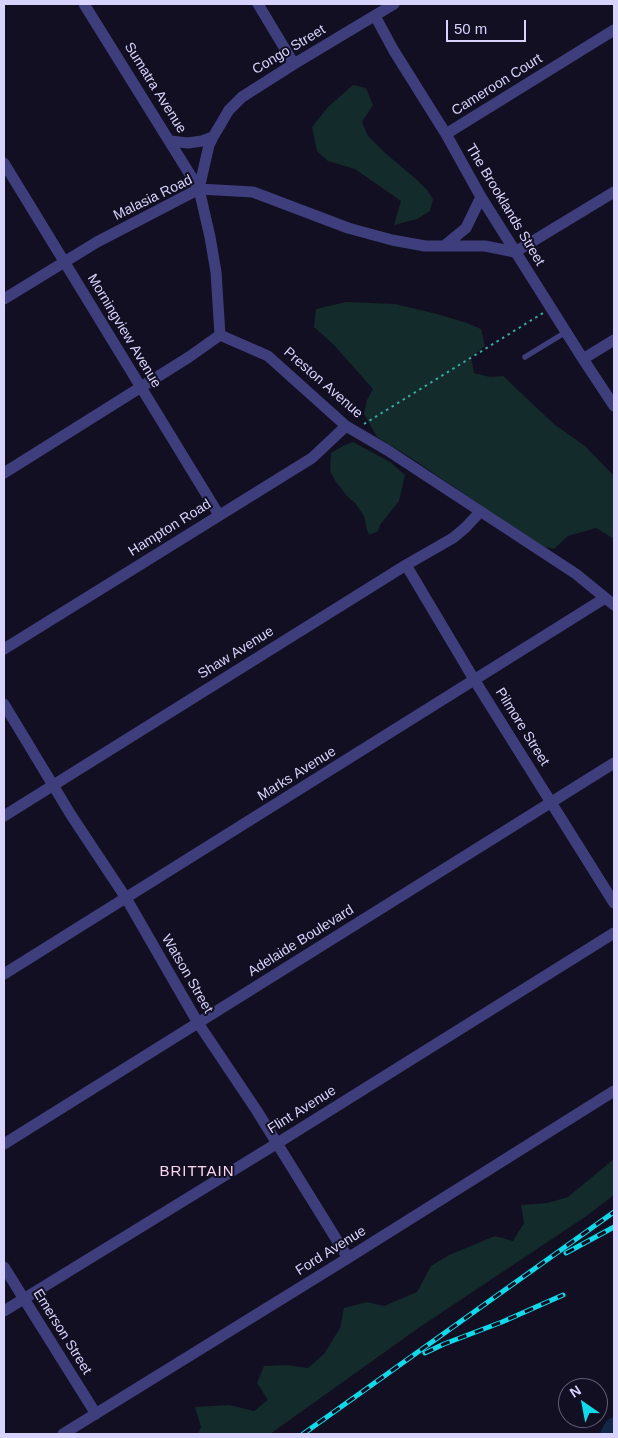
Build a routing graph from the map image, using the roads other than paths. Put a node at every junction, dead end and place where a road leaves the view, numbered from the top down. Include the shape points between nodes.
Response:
1 (84, 4) edge
2 (258, 4) edge
3 (394, 4) edge
4 (375, 16) junction
5 (614, 30) edge
6 (294, 64) junction
7 (446, 134) junction
8 (213, 137) junction
9 (170, 141) junction
10 (4, 163) edge
11 (199, 189) junction
12 (614, 192) edge
13 (481, 197) junction
14 (444, 246) junction
15 (515, 252) junction
16 (64, 262) junction
17 (4, 300) edge
18 (566, 332) junction
19 (220, 335) junction
20 (614, 340) edge
21 (525, 358) dead end
22 (583, 359) junction
23 (141, 388) junction
24 (614, 406) edge
25 (350, 428) junction
26 (4, 473) edge
27 (480, 512) junction
28 (219, 515) junction
29 (406, 565) junction
30 (610, 602) edge
31 (4, 649) edge
32 (475, 681) junction
33 (4, 704) edge
34 (614, 763) edge
35 (53, 784) junction
36 (552, 803) junction
37 (4, 816) edge
38 (126, 898) junction
39 (614, 903) edge
40 (614, 933) edge
41 (4, 974) edge
42 (198, 1023) junction
43 (614, 1091) edge
44 (4, 1144) edge
45 (276, 1144) junction
46 (348, 1258) junction
47 (4, 1267) edge
48 (24, 1299) junction
49 (4, 1312) edge
50 (96, 1414) junction
51 (63, 1434) edge

1 - 9 street, Sumatra Avenue
2 - 6 street
3 - 4 street, Congo Street
4 - 6 street, Congo Street
4 - 7 street, The Brooklands Street
5 - 7 street, Cameroon Court
6 - 8 street, Congo Street via 242,97 229,110
7 - 13 street, The Brooklands Street
8 - 9 street via 188,143
8 - 11 street, Congo Street
9 - 11 street, Sumatra Avenue
10 - 16 street, Morningview Avenue
11 - 14 street, Malasia Road via 252,192 368,234 425,246
11 - 16 street, Malasia Road
11 - 19 street, Congo Street via 216,272
12 - 15 street
13 - 14 street via 466,228
13 - 15 street, The Brooklands Street
14 - 15 street, Malasia Road via 485,246
15 - 18 street, The Brooklands Street
16 - 17 street, Malasia Road
16 - 23 street, Morningview Avenue
18 - 21 lane
18 - 22 street, The Brooklands Street
19 - 23 street
19 - 25 street, Preston Avenue via 268,356
20 - 22 street
22 - 24 street, The Brooklands Street
23 - 26 street
23 - 28 street, Morningview Avenue
25 - 27 street, Preston Avenue
25 - 28 street, Hampton Road via 312,458
27 - 29 street, Shaw Avenue via 453,538
27 - 30 street, Preston Avenue via 576,574
28 - 31 street, Hampton Road
29 - 32 street, Pilmore Street
29 - 35 street, Shaw Avenue
30 - 32 street, Marks Avenue
32 - 36 street, Pilmore Street
32 - 38 street, Marks Avenue
33 - 35 street, Watson Street
34 - 36 street, Adelaide Boulevard
35 - 37 street, Shaw Avenue
35 - 38 street, Watson Street
36 - 39 street, Pilmore Street
36 - 42 street, Adelaide Boulevard
38 - 41 street, Marks Avenue
38 - 42 street, Watson Street
40 - 45 street, Flint Avenue
42 - 44 street, Adelaide Boulevard
42 - 45 street, Watson Street
43 - 46 street, Ford Avenue
45 - 46 street, Watson Street
45 - 48 street, Flint Avenue
46 - 50 street, Ford Avenue
47 - 48 street, Emerson Street
48 - 49 street, Flint Avenue
48 - 50 street, Emerson Street
50 - 51 street, Ford Avenue

